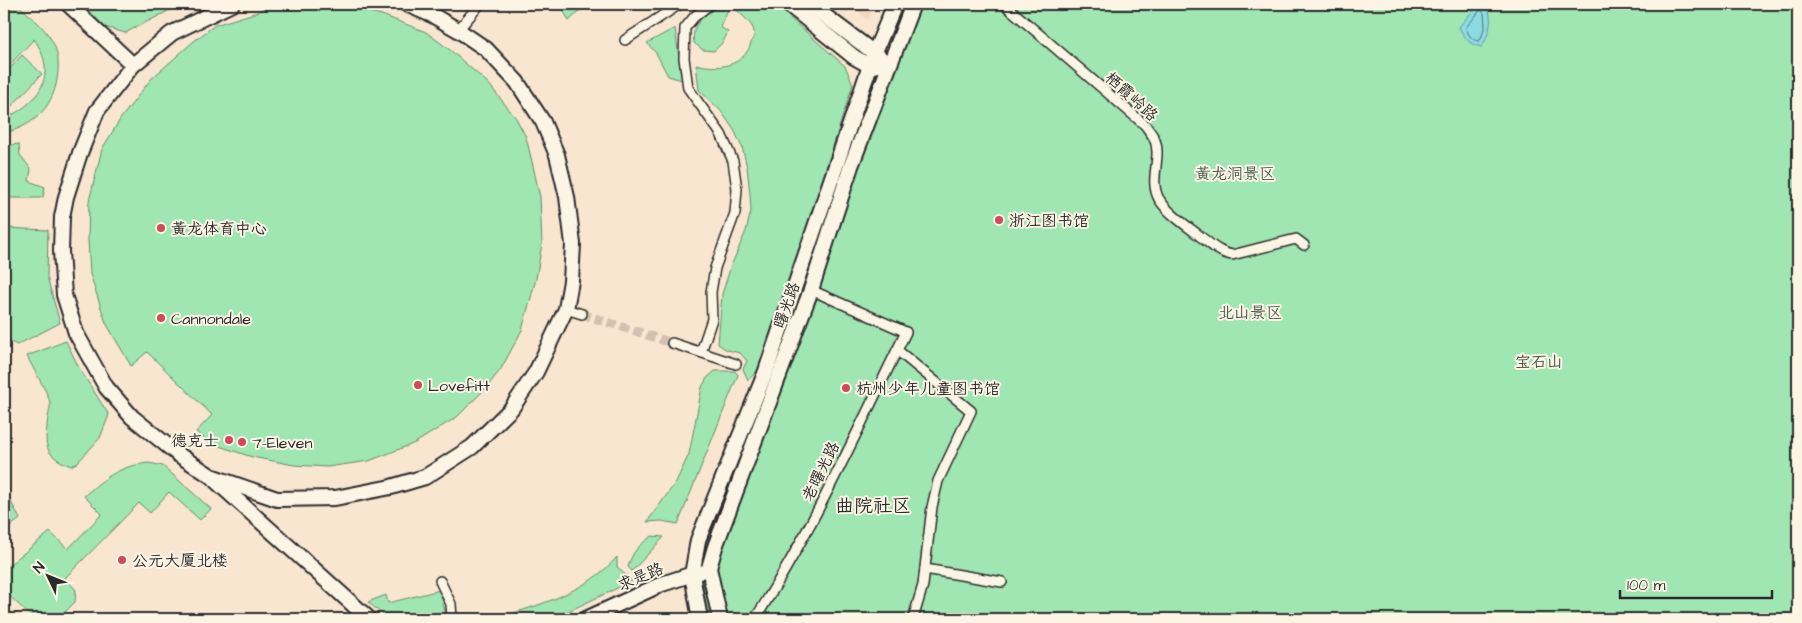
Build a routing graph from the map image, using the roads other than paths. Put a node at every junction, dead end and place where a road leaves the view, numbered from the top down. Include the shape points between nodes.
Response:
1 (68, 4) edge
2 (232, 4) edge
3 (406, 4) edge
4 (480, 4) edge
5 (680, 4) edge
6 (710, 4) edge
7 (788, 4) edge
8 (809, 4) edge
9 (895, 4) edge
10 (913, 4) edge
11 (1004, 4) edge
12 (458, 30) junction
13 (625, 40) dead end
14 (872, 60) junction
15 (890, 64) junction
16 (133, 65) junction
17 (1304, 245) dead end
18 (811, 290) junction
19 (566, 309) junction
20 (582, 314) tunnel mouth
21 (672, 344) tunnel mouth
22 (897, 350) junction
23 (700, 352) junction
24 (736, 364) dead end
25 (211, 476) junction
26 (709, 568) junction
27 (924, 569) junction
28 (692, 575) junction
29 (440, 581) dead end
30 (1002, 582) dead end
31 (452, 617) edge
32 (369, 619) edge
33 (586, 619) edge
34 (700, 619) edge
35 (720, 619) edge
36 (754, 619) edge
37 (914, 619) edge

1 - 16 street
2 - 16 street via 172,33
3 - 12 street
4 - 12 street
5 - 13 street
6 - 23 street via 684,28 688,88 721,134 732,161 737,189 735,213 712,284 712,319
7 - 14 street via 854,57
8 - 14 street
9 - 14 street, 曙光路
10 - 15 street, 曙光路
11 - 17 street, 栖霞岭路 via 1145,125 1155,138 1154,181 1158,197 1173,214 1226,254 1296,239
12 - 19 street via 486,49 517,82 543,122 557,155 573,244
14 - 15 street
14 - 28 street, 曙光路 via 766,371 698,540
15 - 18 street, 曙光路 via 851,166
16 - 25 street via 98,112 66,197 61,252 64,295 76,333 106,387 132,417
18 - 22 street, 老曙光路 via 906,332
18 - 26 street, 曙光路 via 714,546
19 - 20 street
19 - 25 street via 536,372 511,409 472,448 425,477 335,498 278,499
21 - 23 street
22 - 27 street via 971,411 938,481
22 - 36 street, 老曙光路 via 806,533
23 - 24 street
25 - 32 street
26 - 28 street, 求是路
26 - 35 street, 曙光路
27 - 30 street
27 - 37 street
28 - 33 street, 求是路 via 662,584
28 - 34 street, 曙光路
29 - 31 street via 451,604

